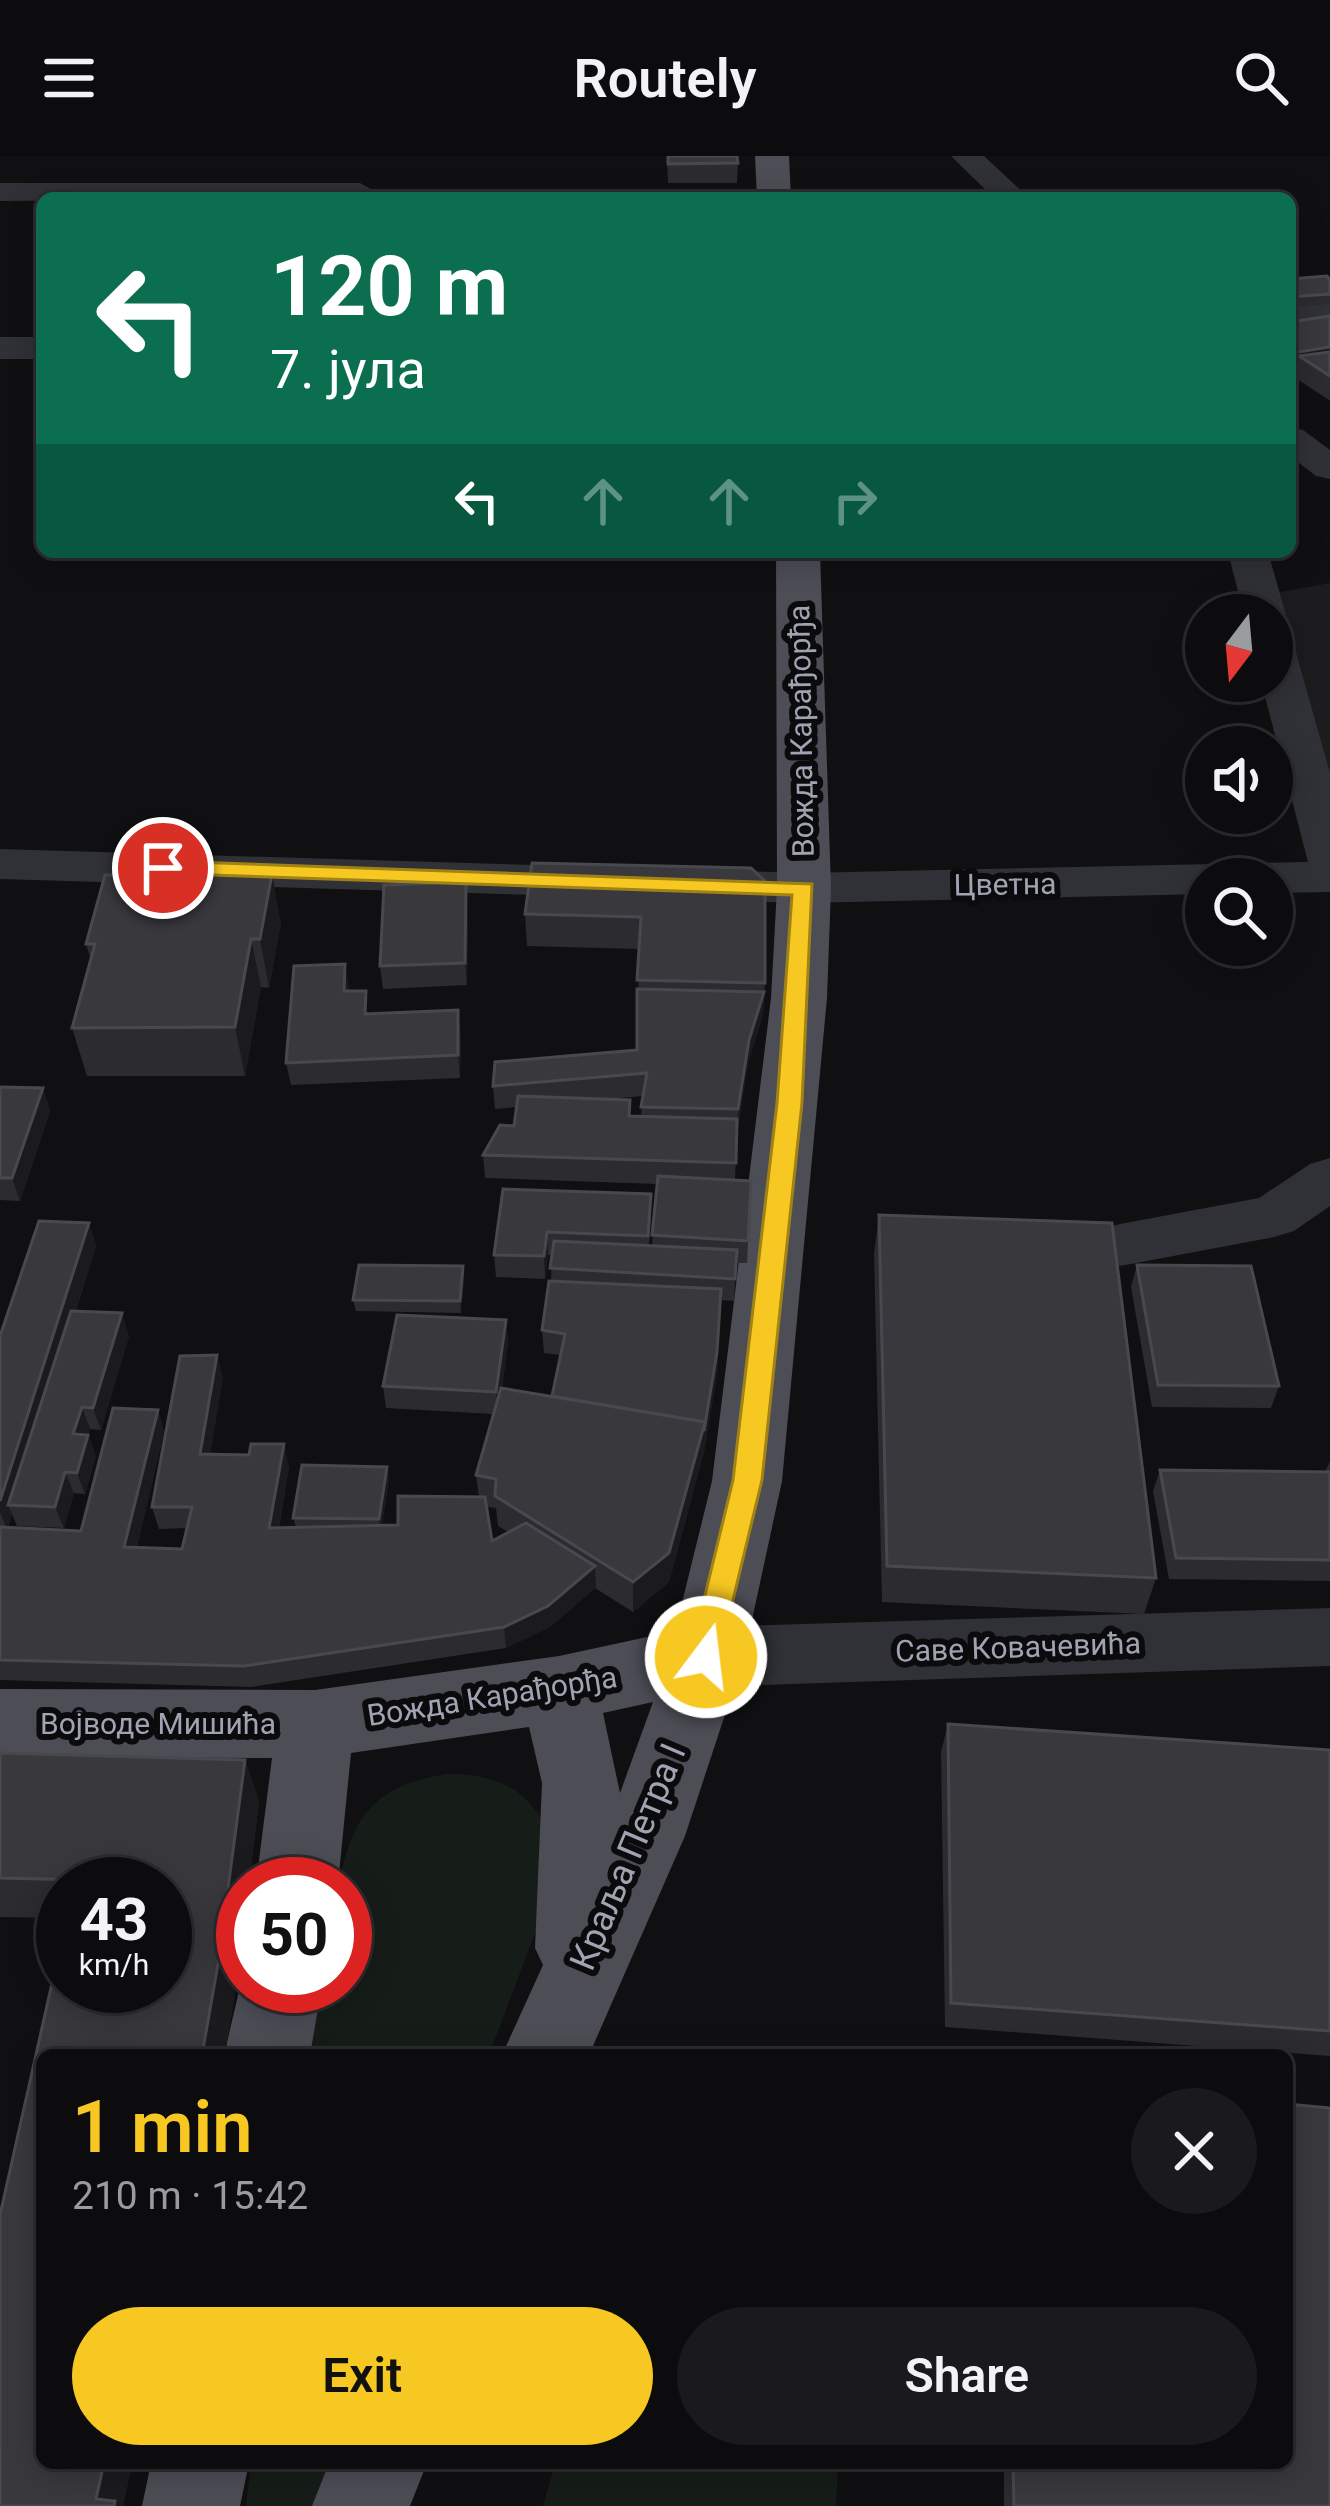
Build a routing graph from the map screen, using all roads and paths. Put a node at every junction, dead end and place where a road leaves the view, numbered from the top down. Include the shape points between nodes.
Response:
1 (367, 156) edge
2 (772, 156) edge
3 (966, 156) edge
4 (0, 192) edge
5 (36, 192) edge
6 (360, 192) edge
7 (774, 192) edge
8 (1006, 192) edge
9 (1330, 310) edge
10 (1296, 313) edge
11 (0, 348) edge
12 (36, 348) edge
13 (1296, 442) edge
14 (1330, 468) edge
15 (798, 558) edge
16 (1250, 558) edge
17 (1259, 594) edge
18 (1288, 702) edge
19 (1330, 859) edge
20 (0, 864) edge
21 (1330, 877) edge
22 (1293, 878) edge
23 (1185, 880) edge
24 (804, 889) junction
25 (1330, 1178) edge
26 (1120, 1245) edge
27 (1330, 1636) edge
28 (706, 1657) junction
29 (560, 1689) junction
30 (0, 1723) edge
31 (315, 1724) junction
32 (300, 1857) edge
33 (275, 2013) edge
34 (560, 2018) edge
35 (269, 2049) edge
36 (199, 2469) edge
37 (376, 2469) edge
38 (191, 2506) edge
39 (361, 2506) edge

1 - 6 street
2 - 7 main road
3 - 8 street
4 - 5 street
9 - 10 street
11 - 12 street
13 - 14 street
15 - 24 main road, Вожда Карађорђа
16 - 17 street
18 - 19 street
20 - 24 street, Цветна
21 - 22 street
23 - 24 street, Цветна
24 - 28 main road, Вожда Карађорђа via 790,1103 747,1480
25 - 26 street via 1274,1216
27 - 28 street, Саве Ковачевића
28 - 29 main road, Вожда Карађорђа
28 - 34 main road, Краља Петра I via 645,1836
29 - 31 main road, Вожда Карађорђа
29 - 34 main road via 581,1783
30 - 31 main road, Војводе Мишића
31 - 32 main road
33 - 35 main road
36 - 38 main road
37 - 39 main road

